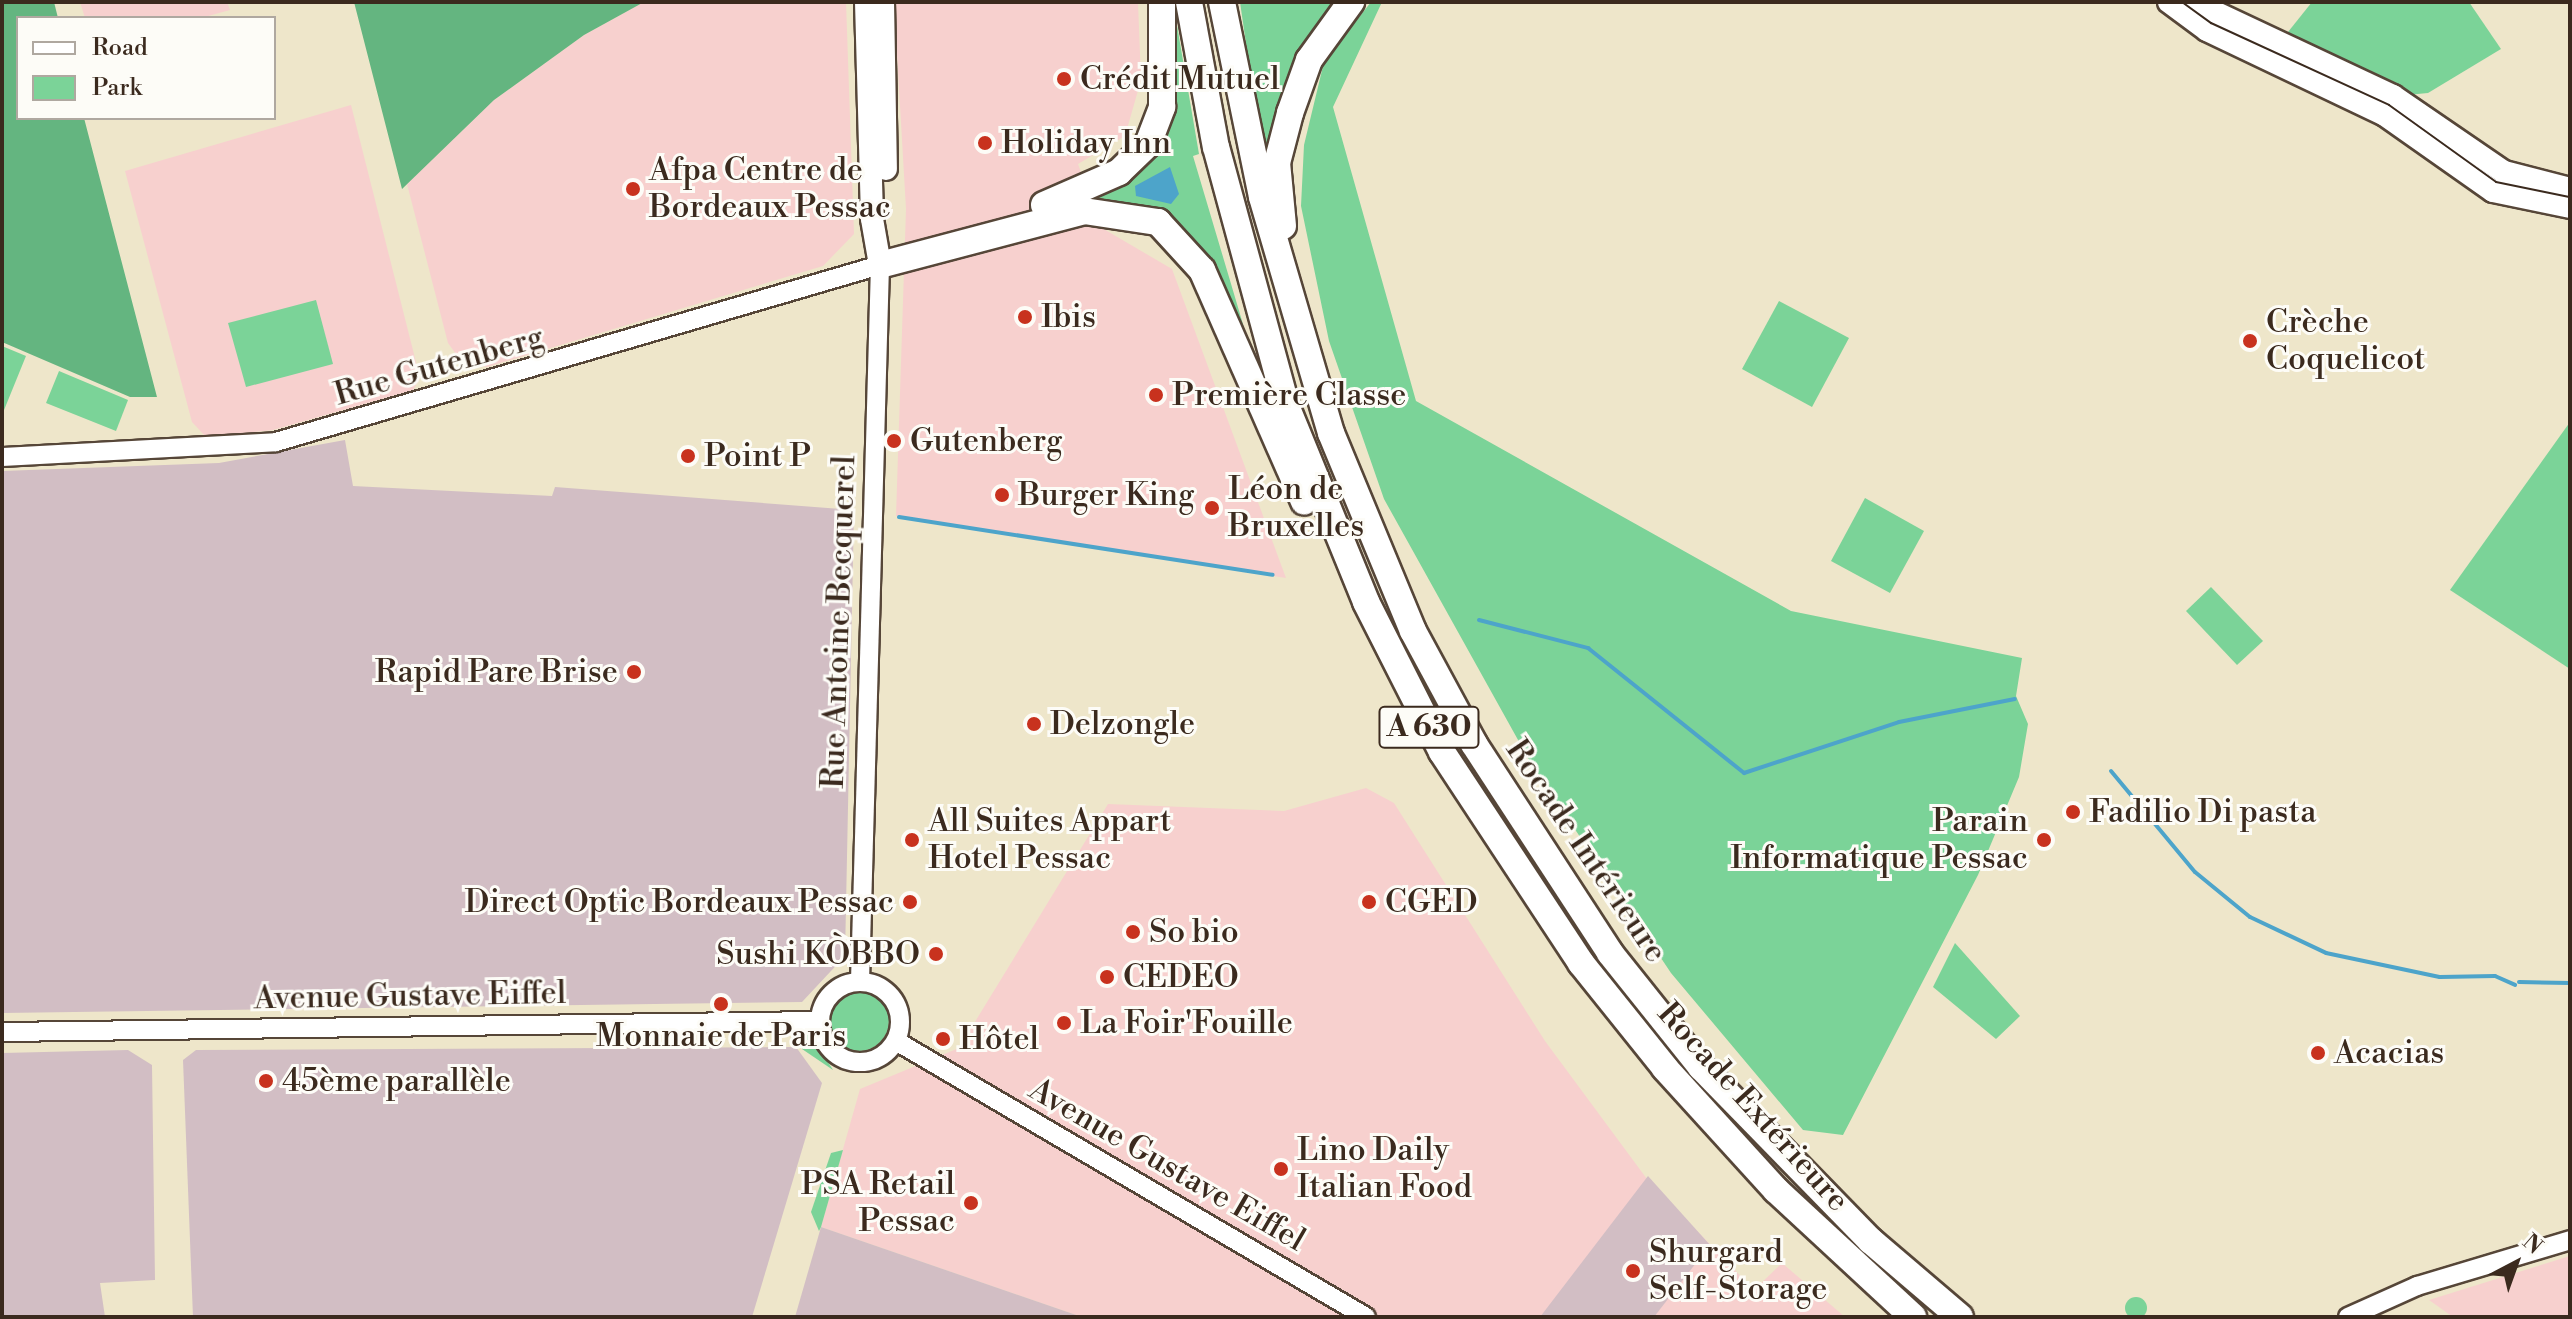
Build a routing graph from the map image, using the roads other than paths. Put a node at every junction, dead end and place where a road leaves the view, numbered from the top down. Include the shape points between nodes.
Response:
1 (866, 2) edge
2 (883, 2) edge
3 (1162, 2) edge
4 (1189, 2) edge
5 (1222, 2) edge
6 (1351, 2) edge
7 (2169, 2) edge
8 (2193, 2) edge
9 (2570, 189) edge
10 (2570, 207) edge
11 (880, 265) junction
12 (1281, 273) junction
13 (2, 457) edge
14 (1366, 602) junction
15 (860, 981) junction
16 (820, 1021) junction
17 (2, 1032) edge
18 (896, 1041) junction
19 (2570, 1240) edge
20 (1366, 1317) edge
21 (1913, 1317) edge
22 (1960, 1317) edge
23 (2348, 1317) edge

1 - 11 main road, Rue Antoine Becquerel via 872,219
2 - 11 main road, Rue Antoine Becquerel via 888,126
3 - 11 highway via 1162,107 1136,158 1079,193 920,242
4 - 14 highway, Rocade Extérieure / A 630 via 1257,311 1308,466
5 - 12 highway, Rocade Intérieure / A 630
6 - 12 highway via 1309,60 1277,163
7 - 10 main road via 2207,30 2372,107 2493,191
8 - 9 main road via 2393,96 2504,172
11 - 13 street, Rue Gutenberg via 276,442
11 - 14 highway via 1084,211 1158,222 1202,270 1310,515
11 - 15 street, Rue Antoine Becquerel
12 - 22 highway, Rocade Intérieure / A 630 via 1369,533 1453,706 1533,841 1701,1067 1871,1241
14 - 21 highway, Rocade Extérieure / A 630 via 1442,752 1581,963 1721,1133
15 - 16 street via 836,989
15 - 18 street via 895,1001
16 - 17 street, Avenue Gustave Eiffel
16 - 18 street via 827,1045 847,1060 870,1061
18 - 20 street, Avenue Gustave Eiffel
19 - 23 street via 2417,1286

